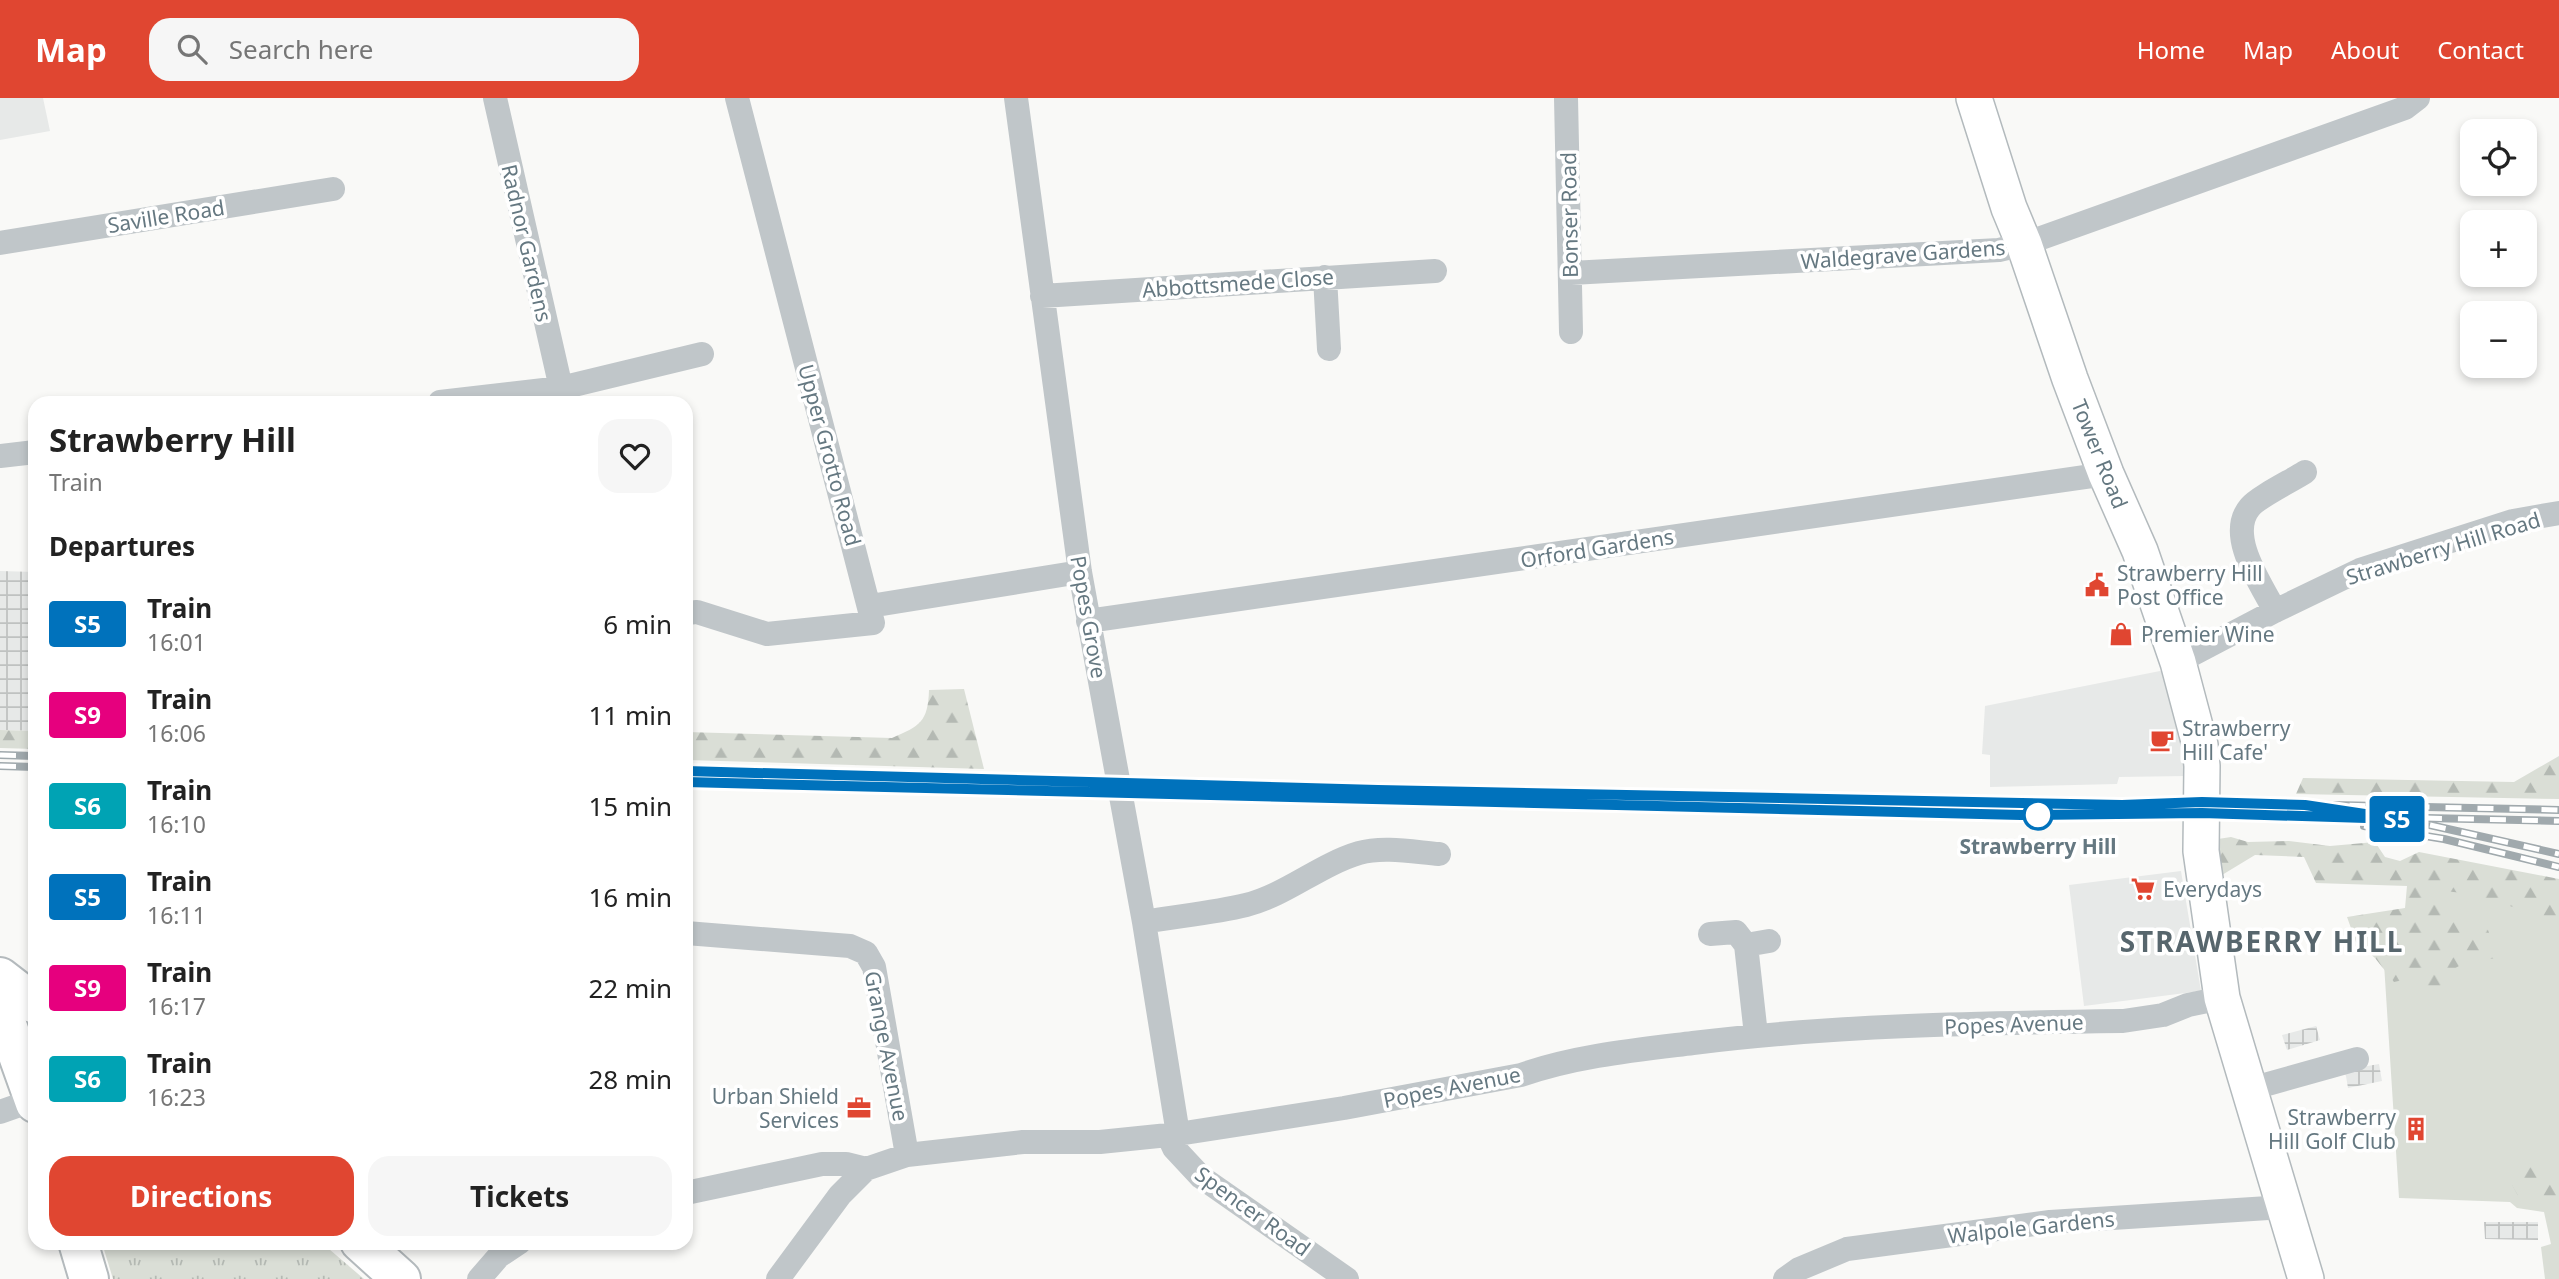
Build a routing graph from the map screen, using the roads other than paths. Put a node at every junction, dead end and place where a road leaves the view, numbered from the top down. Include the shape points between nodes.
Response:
1 (495, 98) edge
2 (737, 98) edge
3 (1016, 98) edge
4 (1566, 98) edge
5 (1974, 98) edge
6 (2418, 98) edge
7 (332, 189) dead end
8 (0, 243) edge
9 (2024, 244) junction
10 (1435, 271) dead end
11 (1571, 273) junction
12 (1325, 277) junction
13 (1042, 296) junction
14 (1571, 332) dead end
15 (1329, 349) dead end
16 (702, 354) dead end
17 (561, 388) junction
18 (492, 396) edge
19 (28, 453) edge
20 (0, 456) edge
21 (2305, 472) dead end
22 (2106, 474) junction
23 (2559, 513) edge
24 (1080, 572) junction
25 (870, 606) junction
26 (2275, 611) junction
27 (693, 612) edge
28 (1088, 621) junction
29 (2179, 662) junction
30 (1439, 855) dead end
31 (1144, 922) junction
32 (693, 934) edge
33 (1710, 934) dead end
34 (0, 977) edge
35 (2222, 998) junction
36 (28, 999) edge
37 (0, 1005) edge
38 (1756, 1035) junction
39 (2357, 1059) dead end
40 (2250, 1089) junction
41 (26, 1094) edge
42 (1173, 1134) junction
43 (907, 1155) junction
44 (866, 1170) junction
45 (693, 1192) edge
46 (2284, 1207) junction
47 (80, 1250) edge
48 (369, 1250) edge
49 (508, 1250) edge
50 (89, 1279) edge
51 (401, 1279) edge
52 (479, 1279) edge
53 (778, 1279) edge
54 (1347, 1279) edge
55 (1785, 1279) edge
56 (2306, 1279) edge

1 - 17 street, Radnor Gardens
2 - 25 street, Upper Grotto Road
3 - 13 street, Popes Grove
4 - 11 street, Bonser Road
5 - 9 street, Tower Road
6 - 9 street, Waldegrave Gardens via 2405,108
7 - 8 street, Saville Road
9 - 11 street, Waldegrave Gardens via 1999,250
9 - 22 street, Tower Road
10 - 12 street, Abbottsmede Close
11 - 14 street, Bonser Road
12 - 13 street, Abbottsmede Close
12 - 15 street
13 - 24 street, Popes Grove
16 - 17 street
17 - 18 street
19 - 20 street
21 - 26 street via 2250,506 2240,528 2246,555
22 - 28 street, Orford Gardens
22 - 29 street, Tower Road via 2140,551
23 - 26 street, Strawberry Hill Road via 2513,521 2360,570
24 - 25 street
24 - 28 street, Popes Grove
25 - 27 street via 873,623 767,634
26 - 29 street, Strawberry Hill Road
28 - 31 street, Popes Grove
29 - 35 street, Tower Road via 2200,745 2203,871
30 - 31 street via 1360,852 1246,905
31 - 42 street, Popes Grove
32 - 43 street, Grange Avenue via 850,946 866,953 874,967
33 - 38 street via 1736,932 1757,943
34 - 36 main road
35 - 38 street, Popes Avenue via 2123,1021
35 - 40 street, Tower Road
37 - 41 main road
38 - 42 street, Popes Avenue via 1549,1065 1521,1075 1344,1108
39 - 40 street
40 - 46 street, Tower Road
42 - 43 street, Popes Avenue via 1100,1142 1023,1142
42 - 54 street, Spencer Road via 1174,1148 1201,1177
43 - 44 street, Popes Avenue
44 - 45 street via 822,1164
44 - 53 street via 840,1195
46 - 55 street, Walpole Gardens via 2050,1222 1847,1249
46 - 56 street, Tower Road
47 - 50 main road
48 - 51 main road
49 - 52 street

